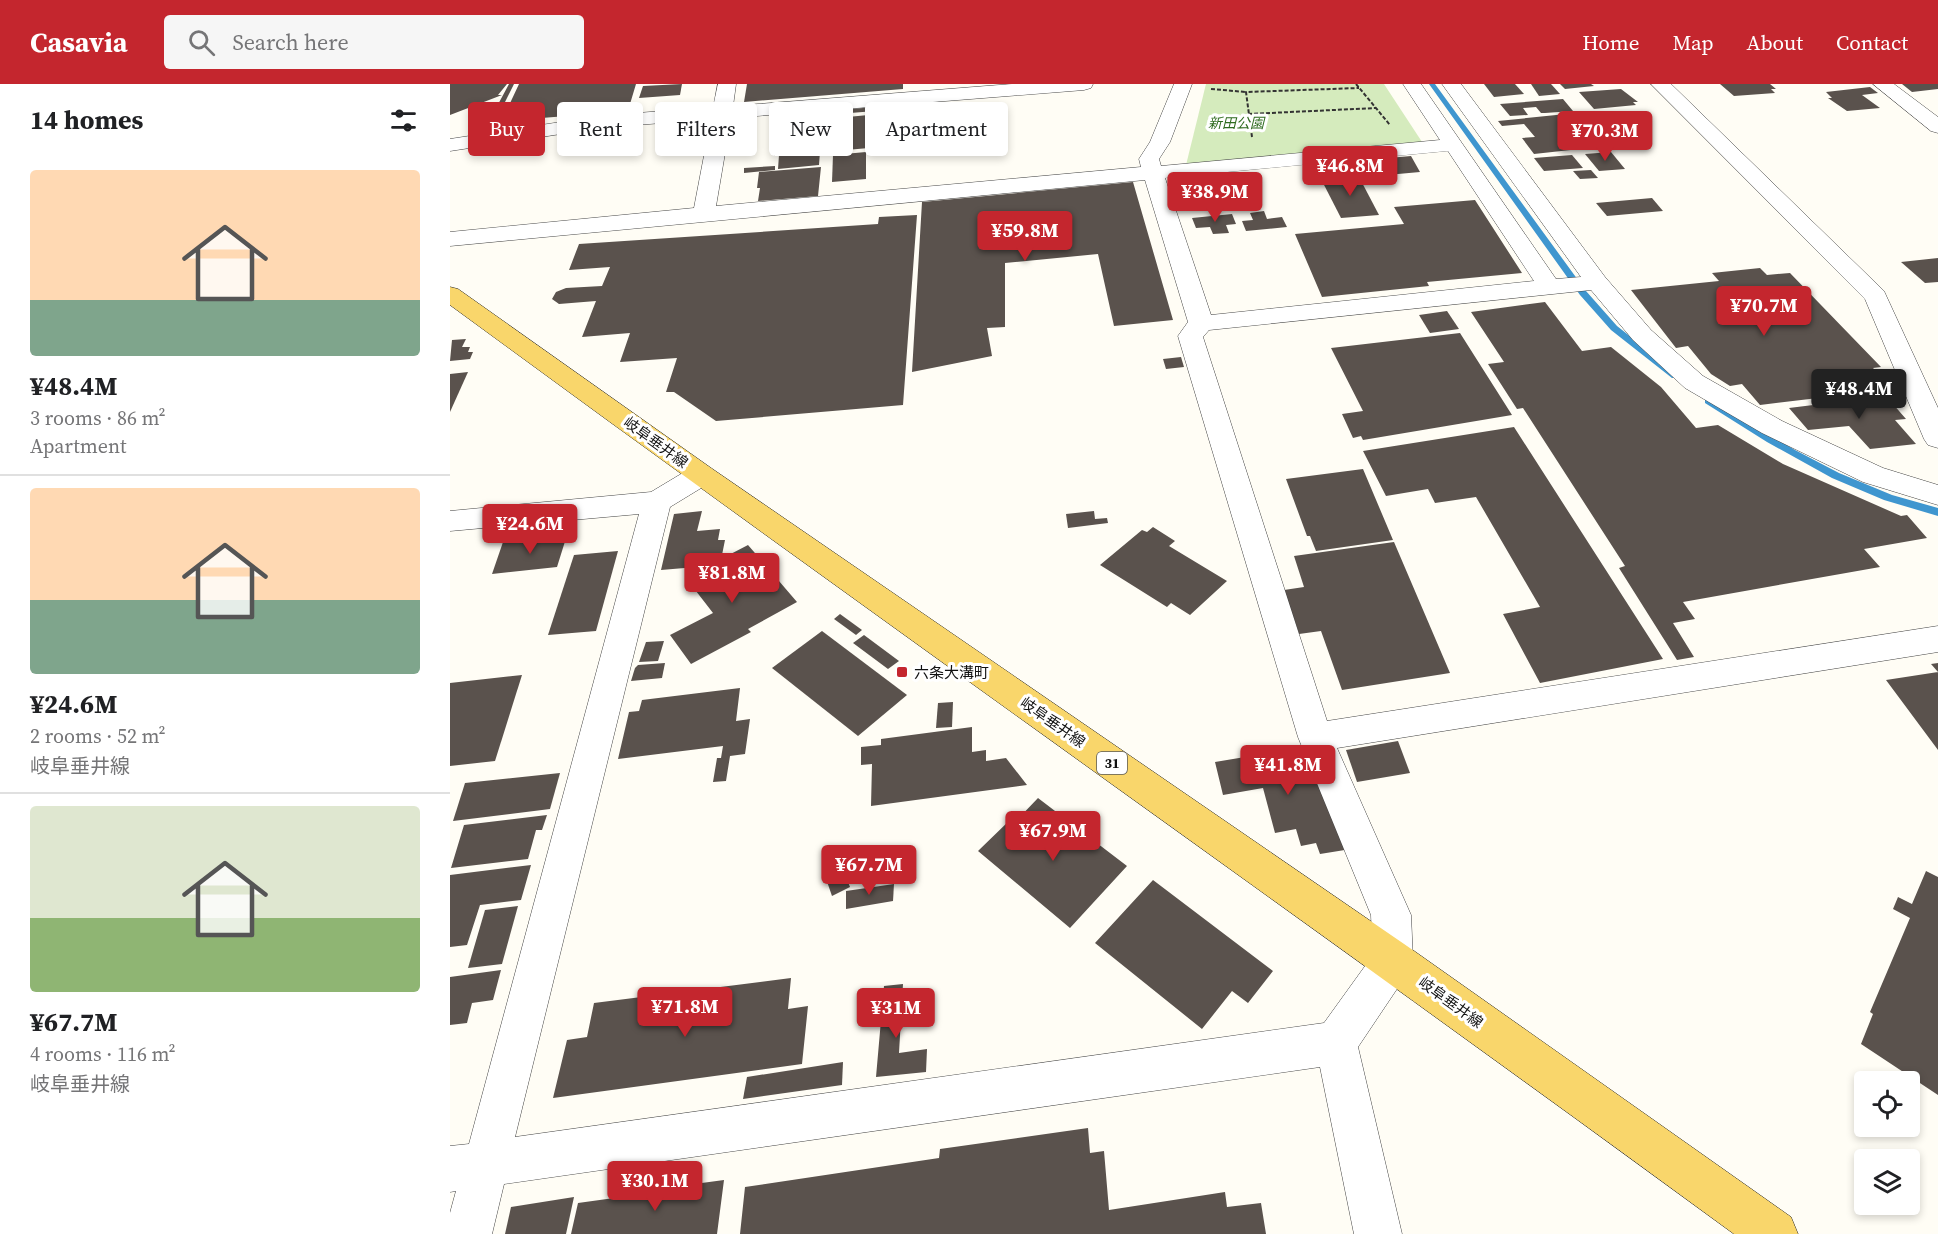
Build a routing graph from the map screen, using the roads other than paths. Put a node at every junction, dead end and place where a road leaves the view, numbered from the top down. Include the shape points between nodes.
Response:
1 (727, 84) edge
2 (1084, 84) edge
3 (1412, 84) edge
4 (1451, 84) edge
5 (1660, 84) edge
6 (1882, 84) edge
7 (1183, 85) edge
8 (958, 89) edge
9 (724, 102) edge
10 (757, 109) edge
11 (655, 117) edge
12 (1938, 127) edge
13 (450, 145) edge
14 (1452, 146) junction
15 (714, 156) edge
16 (1152, 172) junction
17 (704, 213) junction
18 (450, 239) edge
19 (1597, 282) junction
20 (1549, 286) junction
21 (450, 294) edge
22 (1201, 323) junction
23 (1938, 439) edge
24 (701, 475) junction
25 (1938, 495) edge
26 (657, 502) junction
27 (450, 521) edge
28 (1938, 639) edge
29 (1315, 737) junction
30 (1393, 960) junction
31 (1336, 1043) junction
32 (468, 1166) edge
33 (468, 1234) edge
34 (1378, 1234) edge
35 (1774, 1234) edge

1 - 9 street
2 - 8 street
3 - 14 street
4 - 19 street
5 - 23 street via 1876,296
6 - 12 street
7 - 16 street via 1149,159
8 - 10 street
11 - 13 street
14 - 16 street
14 - 20 street
15 - 17 street
16 - 17 street
16 - 22 street
17 - 18 street
19 - 20 street
19 - 25 street via 1642,335 1694,382 1772,427 1863,470
20 - 22 street
21 - 24 main road, 岐阜垂井線 / 31
22 - 29 street via 1190,336
24 - 26 street
24 - 30 main road, 岐阜垂井線 / 31
26 - 27 street
26 - 32 street
28 - 29 street
29 - 30 street via 1391,915
30 - 31 street
30 - 35 main road, 岐阜垂井線 / 31
31 - 32 street
31 - 34 street
32 - 33 street

